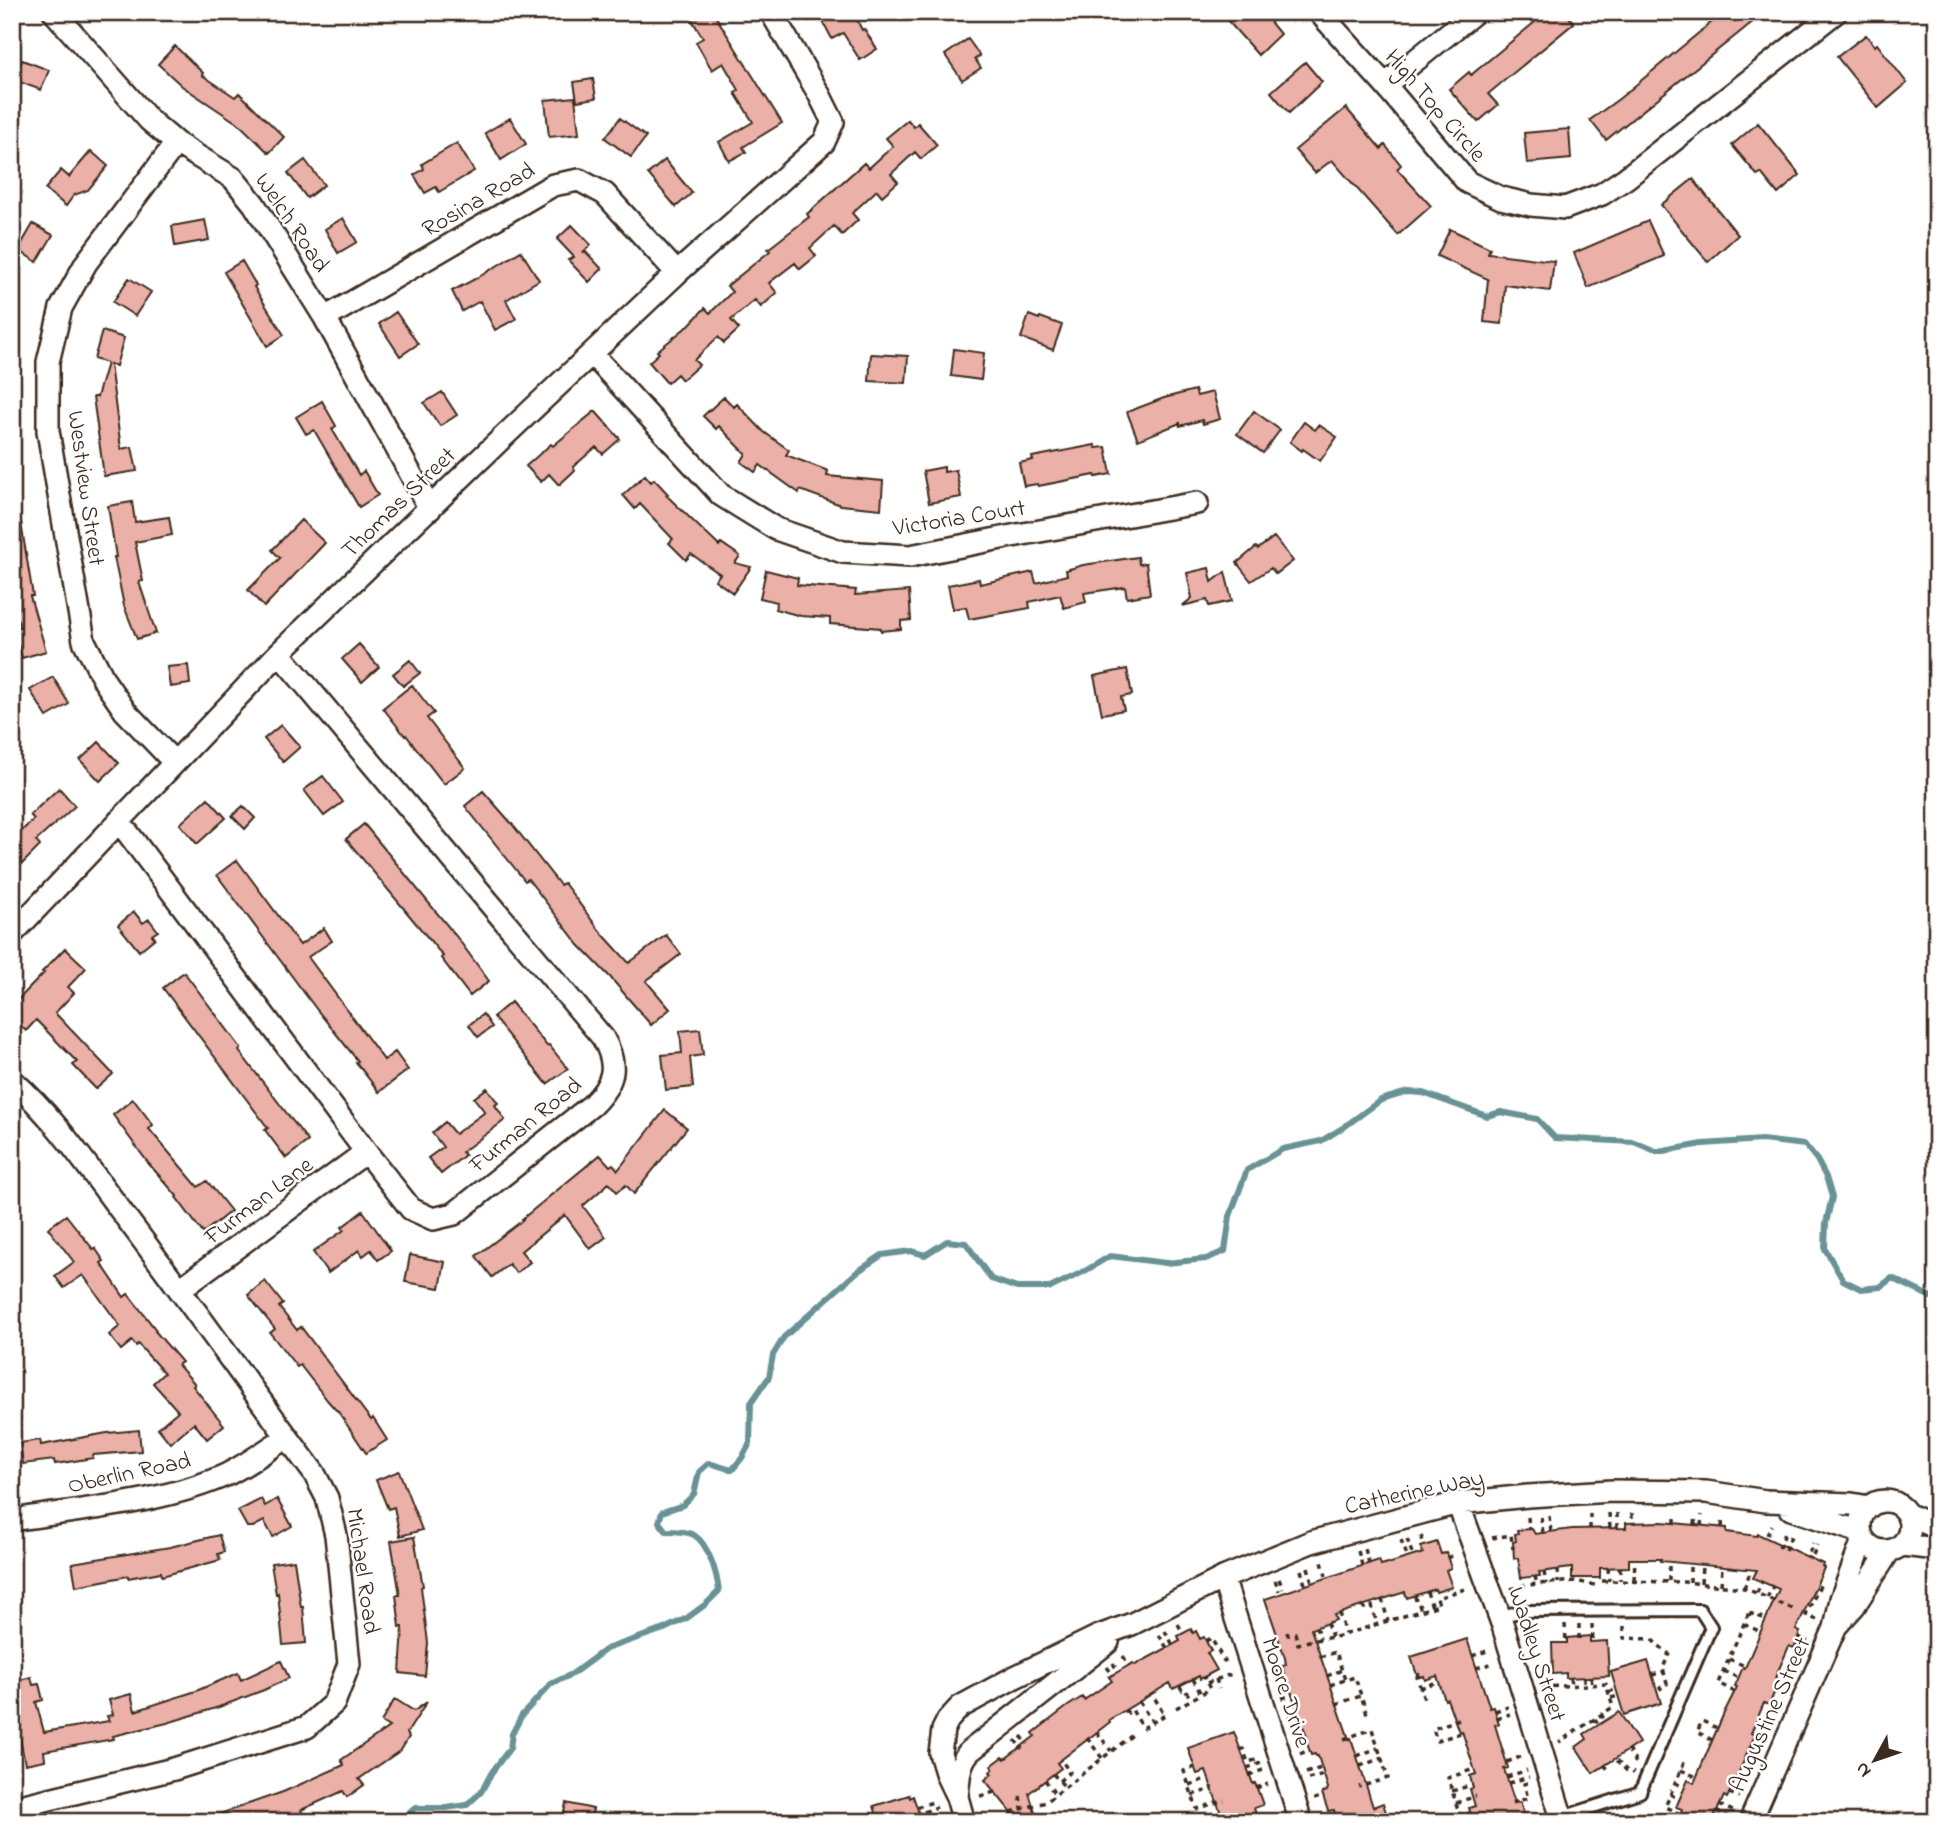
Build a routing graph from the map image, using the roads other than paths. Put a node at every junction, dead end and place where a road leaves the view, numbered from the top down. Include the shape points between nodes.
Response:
1 (54, 12) edge
2 (771, 12) edge
3 (1319, 12) edge
4 (1475, 12) edge
5 (1836, 12) edge
6 (1385, 85) junction
7 (176, 143) junction
8 (677, 273) junction
9 (325, 318) junction
10 (592, 354) junction
11 (1197, 503) dead end
12 (429, 509) junction
13 (279, 653) junction
14 (174, 762) junction
15 (119, 821) junction
16 (12, 934) edge
17 (12, 1080) edge
18 (366, 1152) junction
19 (180, 1289) junction
20 (287, 1437) junction
21 (1766, 1501) junction
22 (1458, 1503) junction
23 (1869, 1507) junction
24 (1907, 1514) junction
25 (12, 1521) edge
26 (1937, 1528) edge
27 (1862, 1536) junction
28 (1896, 1548) junction
29 (1937, 1549) edge
30 (1223, 1578) junction
31 (1500, 1616) junction
32 (1132, 1624) junction
33 (1826, 1624) junction
34 (946, 1799) junction
35 (12, 1808) edge
36 (1738, 1817) edge
37 (1562, 1819) edge
38 (964, 1822) edge
39 (1301, 1822) edge

1 - 7 street, Welch Road via 149,120
2 - 8 street, Thomas Street via 834,122 824,142
3 - 6 street, High Top Circle
4 - 6 street
5 - 6 street, High Top Circle via 1626,178 1565,208 1501,198 1467,182
7 - 9 street, Welch Road via 233,178
7 - 14 street, Westview Street via 86,263 61,308 48,362 48,431 84,641 125,711
8 - 9 street, Rosina Road via 605,194 579,180 553,185
8 - 10 street, Thomas Street
9 - 12 street, Welch Road
10 - 11 street, Victoria Court via 721,495 776,529 843,552 910,556
10 - 12 street, Thomas Street
12 - 13 street, Thomas Street
13 - 14 street, Thomas Street
13 - 18 street, Furman Road via 611,1052 612,1080 598,1100 454,1214 433,1219 411,1209
14 - 15 street, Thomas Street
15 - 16 street, Thomas Street
15 - 18 street, Furman Road
17 - 19 street, Michael Road via 53,1121
18 - 19 street, Furman Lane
19 - 20 street, Michael Road
20 - 25 street, Oberlin Road via 229,1473 193,1487
20 - 35 street, Michael Road via 327,1498 336,1535 349,1664 334,1703 307,1727 174,1769
21 - 22 street, Catherine Way via 1706,1492 1612,1491
21 - 23 street, Catherine Way
21 - 27 street, Catherine Way
22 - 30 street, Catherine Way via 1311,1542
22 - 31 street, Wadley Street
23 - 24 street via 1891,1502
23 - 27 street via 1861,1520
24 - 26 street
24 - 28 street via 1908,1536
27 - 28 street via 1878,1550
27 - 33 street, Augustine Street via 1841,1599
28 - 29 street
28 - 33 street, Augustine Street via 1854,1606
30 - 32 street, Catherine Way
30 - 39 street, Moore Drive
31 - 37 street, Wadley Street
31 - 37 lane via 1524,1611 1700,1610 1711,1626 1640,1792
32 - 34 street, Catherine Way via 963,1757
32 - 34 street, Catherine Way via 960,1707 943,1730 940,1753 947,1776
33 - 36 street, Augustine Street
34 - 38 street

